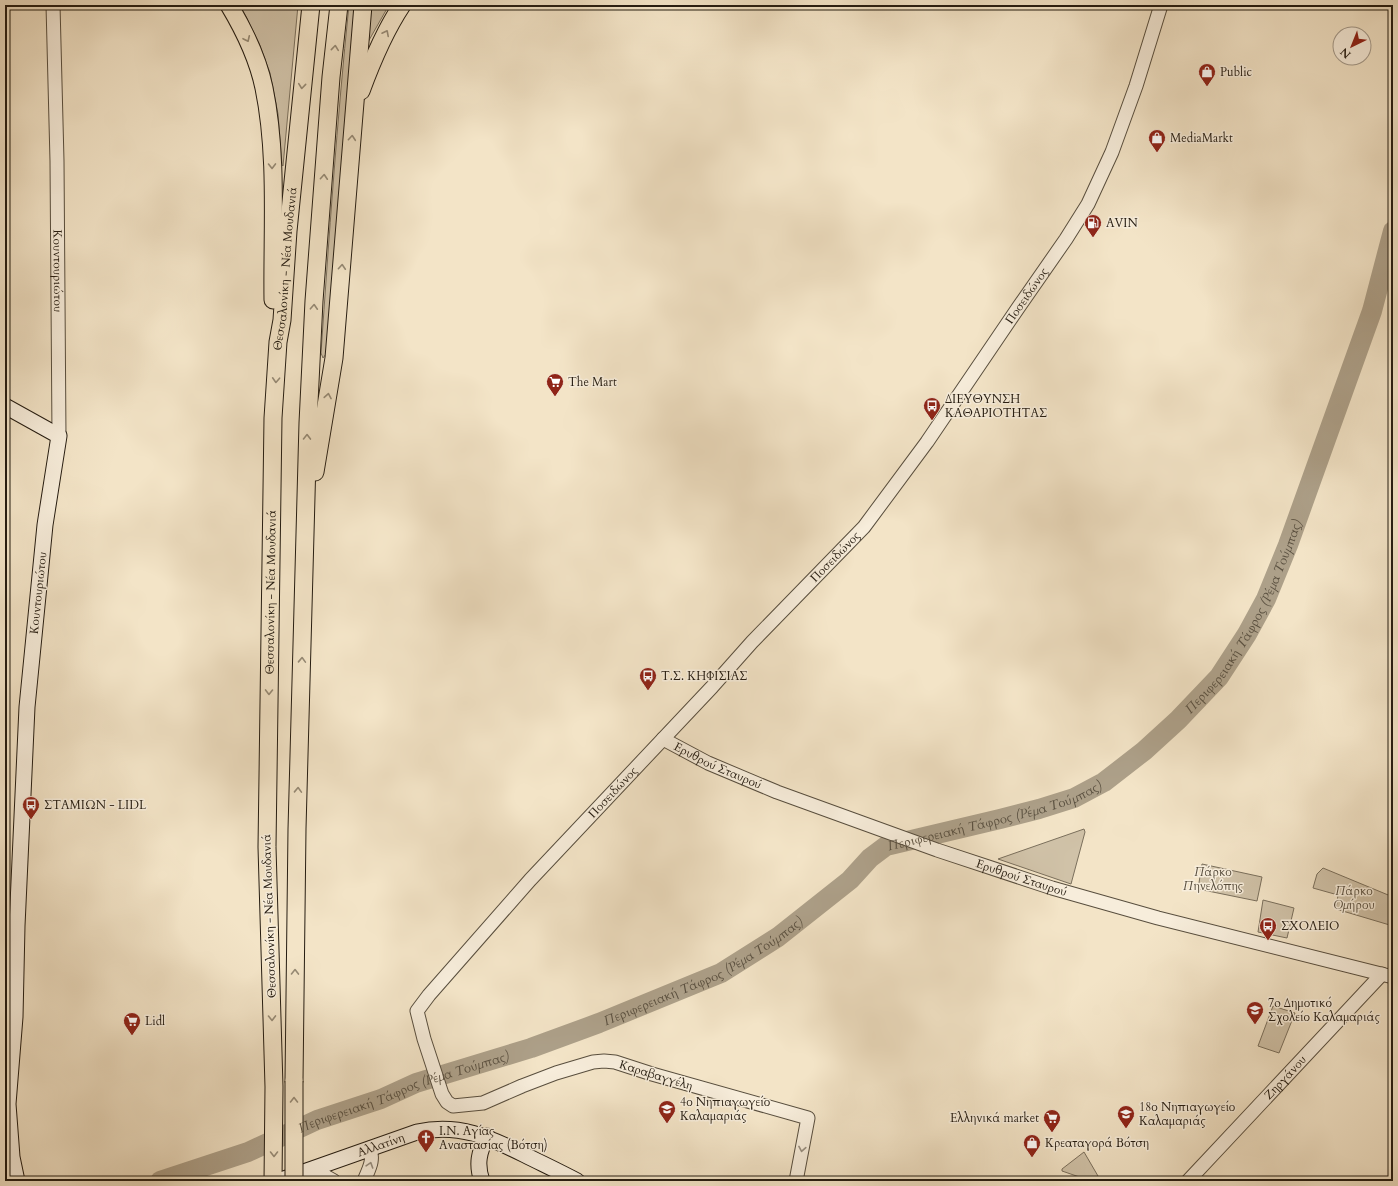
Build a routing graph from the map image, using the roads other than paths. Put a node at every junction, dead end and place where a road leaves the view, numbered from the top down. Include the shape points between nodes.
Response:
1 (53, 5) edge
2 (229, 5) edge
3 (311, 5) edge
4 (339, 5) edge
5 (363, 5) edge
6 (402, 5) edge
7 (1161, 5) edge
8 (354, 108) junction
9 (278, 342) junction
10 (5, 406) edge
11 (59, 436) junction
12 (305, 532) junction
13 (663, 739) junction
14 (1388, 975) edge
15 (442, 1094) joint
16 (487, 1136) junction
17 (370, 1148) junction
18 (308, 1170) junction
19 (17, 1181) edge
20 (273, 1181) edge
21 (278, 1181) edge
22 (294, 1181) edge
23 (334, 1181) edge
24 (364, 1181) edge
25 (482, 1181) edge
26 (577, 1181) edge
27 (796, 1181) edge
28 (1188, 1181) edge

1 - 11 street, Κουντουριώτου
2 -> 9 highway via 254,55 264,87 270,122 273,317
3 -> 9 highway, Θεσσαλονίκη - Νέα Μουδανιά
12 -> 4 highway, Θεσσαλονίκη - Νέα Μουδανιά via 314,301
5 - 8 highway
8 -> 6 highway via 377,51
7 - 13 street, Ποσειδώνος via 1112,152 1088,204 1066,239 927,442 864,527 752,642
12 -> 8 highway via 334,358
9 -> 20 highway, Θεσσαλονίκη - Νέα Μουδανιά via 273,426 266,847 274,1087
10 - 11 main road
11 - 19 main road, Κουντουριώτου via 45,525 26,707 15,1017 8,1104 12,1158
22 -> 12 highway, Θεσσαλονίκη - Νέα Μουδανιά, bridge via 297,829
13 - 14 street, Ερυθρού Σταυρού via 720,768 825,810 1052,888 1118,908
13 - 15 street, Ποσειδώνος via 530,880 417,1011
14 - 28 street, Ζηργάνου
15 -> 27 street, Καραβαγγέλη via 453,1106 483,1103 556,1073 593,1062 615,1062 808,1118
16 - 17 main road, Αλλατίνη via 430,1129
16 - 25 main road via 479,1158
16 - 26 main road, Αλλατίνη
17 - 18 main road, Αλλατίνη
24 -> 17 street via 372,1163
18 - 21 main road, Αλλατίνη
18 - 23 street via 318,1172

